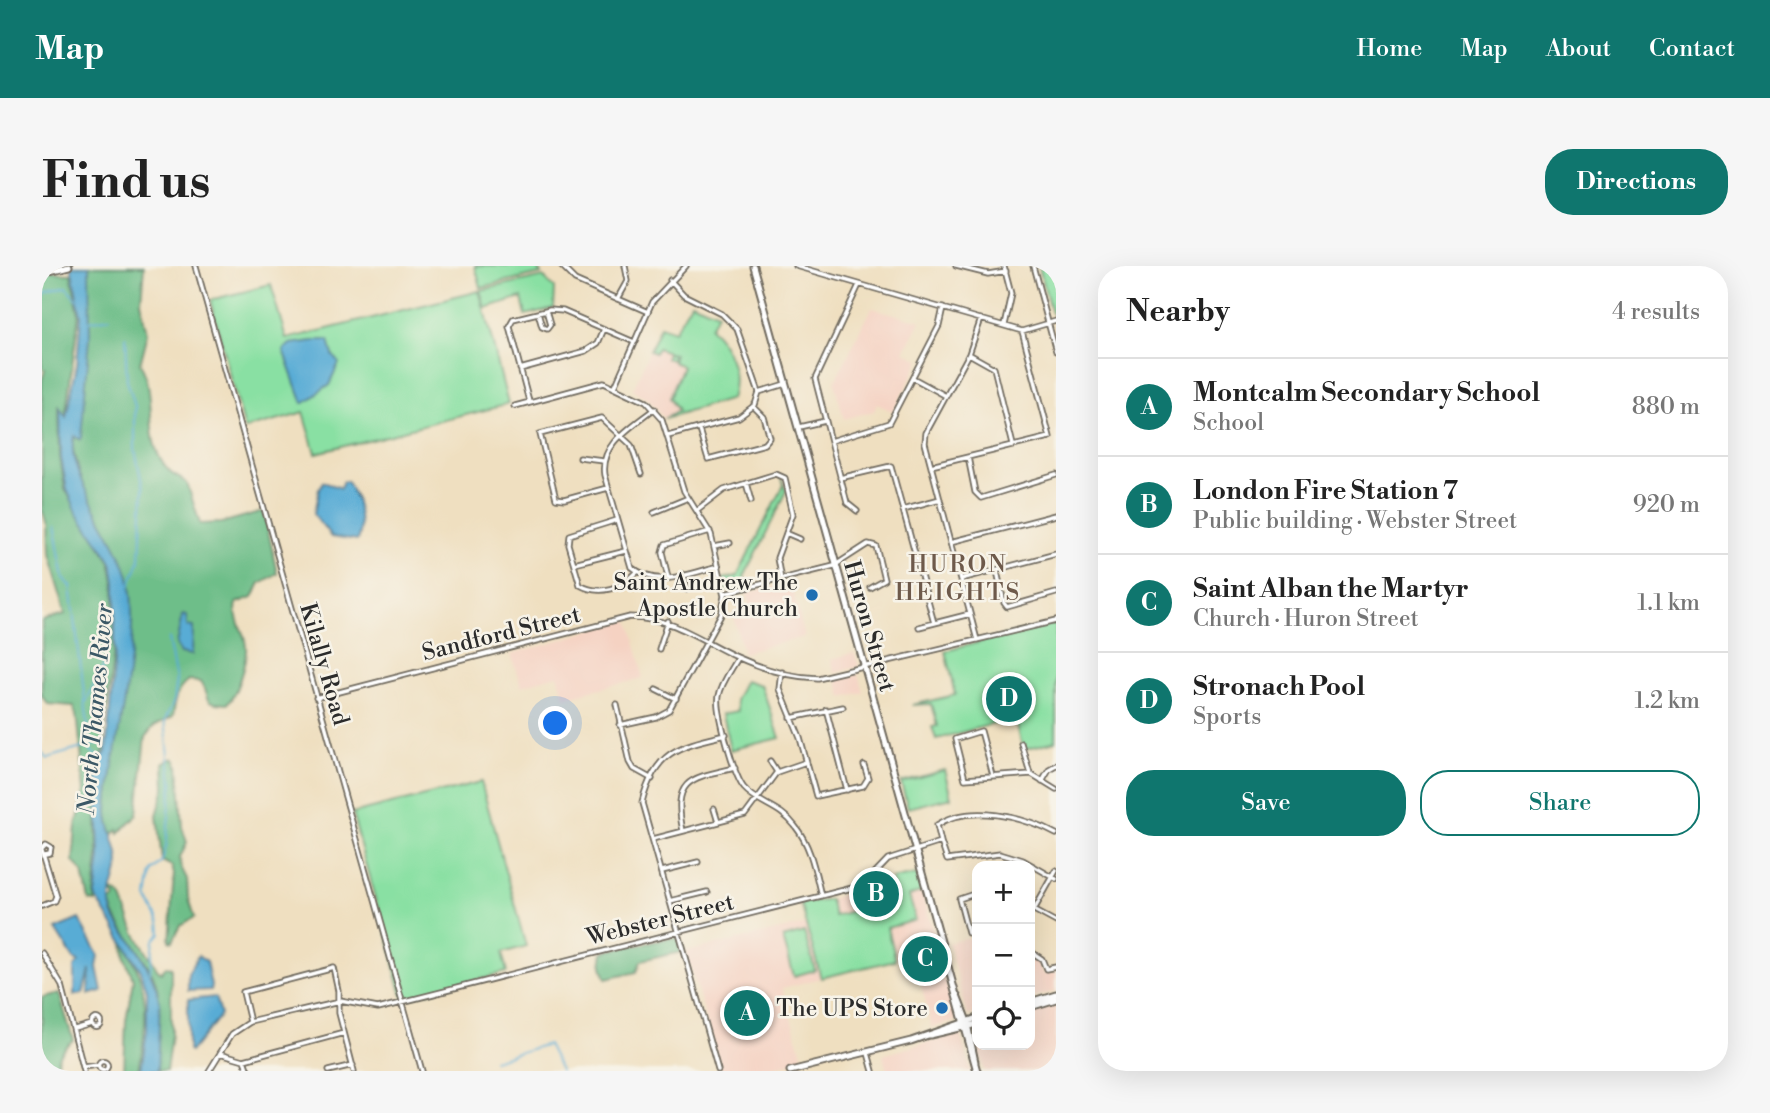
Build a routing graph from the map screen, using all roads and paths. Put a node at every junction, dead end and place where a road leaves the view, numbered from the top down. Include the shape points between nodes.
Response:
1 (69, 266) edge
2 (196, 266) edge
3 (561, 266) edge
4 (625, 266) edge
5 (685, 266) edge
6 (753, 266) edge
7 (796, 266) edge
8 (957, 266) edge
9 (1032, 266) edge
10 (1005, 268) edge
11 (42, 273) edge
12 (670, 280) junction
13 (859, 285) junction
14 (618, 299) junction
15 (943, 308) junction
16 (546, 311) junction
17 (648, 312) junction
18 (538, 313) junction
19 (981, 319) junction
20 (1056, 321) edge
21 (1048, 324) junction
22 (1004, 326) junction
23 (604, 329) junction
24 (1022, 331) junction
25 (634, 342) junction
26 (1056, 352) edge
27 (969, 354) junction
28 (520, 369) junction
29 (913, 377) junction
30 (785, 384) junction
31 (615, 386) junction
32 (759, 392) junction
33 (946, 396) junction
34 (529, 402) junction
35 (514, 406) dead end
36 (753, 406) junction
37 (654, 409) junction
38 (826, 421) junction
39 (797, 428) junction
40 (699, 429) junction
41 (622, 436) junction
42 (668, 436) junction
43 (831, 441) junction
44 (1013, 445) junction
45 (968, 457) junction
46 (580, 458) dead end
47 (604, 461) junction
48 (931, 466) junction
49 (641, 474) dead end
50 (1056, 475) edge
51 (841, 478) junction
52 (746, 483) junction
53 (608, 488) junction
54 (688, 498) junction
55 (940, 499) junction
56 (751, 501) dead end
57 (903, 509) junction
58 (698, 510) junction
59 (858, 511) dead end
60 (654, 512) dead end
61 (1056, 514) edge
62 (617, 520) junction
63 (710, 531) junction
64 (786, 533) junction
65 (800, 539) dead end
66 (951, 542) junction
67 (730, 543) dead end
68 (714, 546) junction
69 (626, 551) junction
70 (1056, 554) edge
71 (574, 564) junction
72 (719, 566) junction
73 (834, 566) junction
74 (997, 570) junction
75 (637, 573) junction
76 (683, 574) junction
77 (668, 577) junction
78 (961, 579) junction
79 (781, 580) junction
80 (870, 587) dead end
81 (687, 589) dead end
82 (725, 593) junction
83 (1056, 593) edge
84 (970, 614) junction
85 (668, 621) junction
86 (1056, 621) edge
87 (933, 623) junction
88 (919, 627) dead end
89 (977, 640) junction
90 (708, 641) junction
91 (659, 649) dead end
92 (738, 658) junction
93 (865, 668) junction
94 (782, 672) junction
95 (656, 689) dead end
96 (316, 698) junction
97 (676, 699) junction
98 (617, 705) dead end
99 (843, 707) dead end
100 (826, 709) junction
101 (791, 718) junction
102 (620, 725) junction
103 (726, 735) junction
104 (1021, 743) dead end
105 (770, 761) dead end
106 (806, 762) junction
107 (864, 765) dead end
108 (1056, 765) edge
109 (735, 768) junction
110 (776, 772) junction
111 (1031, 774) junction
112 (993, 776) junction
113 (652, 779) junction
114 (1042, 781) junction
115 (1056, 789) edge
116 (847, 790) junction
117 (758, 797) junction
118 (714, 809) dead end
119 (718, 822) junction
120 (683, 831) junction
121 (1056, 834) edge
122 (653, 839) junction
123 (941, 842) junction
124 (915, 848) junction
125 (43, 851) edge
126 (698, 862) dead end
127 (662, 871) junction
128 (1056, 871) edge
129 (1054, 878) edge
130 (707, 892) dead end
131 (972, 895) edge
132 (821, 896) junction
133 (670, 901) junction
134 (1035, 905) edge
135 (42, 906) edge
136 (1035, 911) edge
137 (1056, 922) edge
138 (679, 932) junction
139 (972, 933) edge
140 (42, 953) edge
141 (1035, 954) edge
142 (1056, 967) edge
143 (1056, 997) edge
144 (340, 1001) junction
145 (402, 1001) junction
146 (1035, 1001) edge
147 (1035, 1005) edge
148 (972, 1021) edge
149 (250, 1022) junction
150 (92, 1024) dead end
151 (972, 1024) edge
152 (965, 1025) junction
153 (75, 1029) junction
154 (344, 1033) junction
155 (867, 1051) junction
156 (220, 1053) junction
157 (244, 1059) junction
158 (98, 1065) dead end
159 (353, 1065) junction
160 (84, 1069) edge
161 (209, 1071) edge
162 (248, 1071) edge
163 (328, 1071) edge
164 (354, 1071) edge
165 (422, 1071) edge
166 (718, 1071) edge
167 (790, 1071) edge
168 (873, 1071) edge
169 (977, 1071) edge

1 - 11 main road
2 - 96 street, Kilally Road
3 - 14 street via 575,280
4 - 14 street via 628,281
5 - 12 street
6 - 30 main road, Huron Street
7 - 13 street
8 - 10 street via 988,274
9 - 21 street
10 - 22 street via 1012,293
12 - 17 street
12 - 32 street via 684,295 722,314 737,329
13 - 15 street
13 - 38 street via 816,379
14 - 17 street
15 - 19 street
15 - 29 street via 939,326
16 - 18 street
16 - 18 street via 547,329
16 - 23 street via 563,311
17 - 25 street
18 - 28 street via 509,321
19 - 22 street
19 - 27 street
20 - 21 street
21 - 24 street
21 - 26 street
22 - 24 street
23 - 25 street
23 - 28 street via 598,343 586,351
24 - 44 street via 1050,437
25 - 31 street
27 - 33 street
27 - 44 street via 994,368
28 - 34 street
29 - 33 street
29 - 43 street via 886,427
30 - 32 street
30 - 39 main road, Huron Street
31 - 34 street via 593,384
31 - 37 street
32 - 36 street
33 - 48 street via 925,438
34 - 35 street
36 - 40 street via 739,417
36 - 40 street via 766,422 770,438 765,444 708,459
37 - 41 street
37 - 42 street
38 - 39 street
38 - 43 street
39 - 73 main road, Huron Street
40 - 42 street
41 - 47 street
41 - 49 street via 635,452
41 - 53 street via 609,422 597,418 540,434 556,499
42 - 54 street
43 - 51 street
44 - 45 street
45 - 48 street
45 - 50 street via 975,492 981,498
46 - 47 street
47 - 53 street
48 - 55 street
51 - 57 street via 891,466
51 - 59 street via 847,503
52 - 56 street
52 - 58 street via 724,490
52 - 64 street via 776,474 785,478 793,514
53 - 62 street
54 - 58 street
54 - 60 street
55 - 57 street
55 - 66 street
57 - 87 street
58 - 63 street
61 - 66 street
62 - 69 street
62 - 71 street via 569,535
63 - 68 street
63 - 77 street via 664,545
64 - 65 street
64 - 79 street via 777,558
66 - 78 street
67 - 68 street
68 - 72 street
69 - 71 street
69 - 75 street
70 - 74 street
71 - 75 street via 580,585 596,591 627,583
72 - 76 street
72 - 82 street
73 - 79 street
73 - 80 street via 865,545 876,546 884,579
73 - 93 main road, Huron Street
74 - 78 street
74 - 83 street via 1007,607
75 - 77 street via 649,579
76 - 77 street
76 - 81 street
78 - 84 street
79 - 82 street
82 - 90 street
84 - 87 street
84 - 89 street
85 - 90 street, Sandford Street
85 - 91 street
85 - 96 street, Sandford Street via 630,617
86 - 89 street, Sandford Street
87 - 88 street
89 - 93 street, Sandford Street
90 - 92 street, Sandford Street
90 - 97 street
92 - 94 street, Sandford Street
92 - 103 street via 719,695
93 - 94 street, Sandford Street via 823,678
93 - 124 main road, Huron Street
94 - 101 street via 780,689
95 - 97 street
96 - 145 street, Kilally Road
97 - 102 street via 664,714
98 - 102 street
99 - 100 street
100 - 101 street
100 - 116 street
101 - 106 street
102 - 113 street via 634,769
103 - 109 street
103 - 113 street via 675,748
104 - 111 street
105 - 110 street
106 - 110 street
106 - 116 street via 817,796
107 - 116 street via 867,784
108 - 114 street
109 - 117 street via 743,786
109 - 120 street via 686,783 678,804
110 - 117 street
111 - 112 street
111 - 114 street
112 - 112 street via 965,779 955,738 981,731
113 - 122 street via 642,803
114 - 115 street
117 - 119 street via 745,816
117 - 132 street via 783,811 804,839
118 - 119 street
119 - 120 street
120 - 122 street
121 - 123 street via 1023,819 976,815 938,823
122 - 127 street
123 - 124 street, Webster Street
123 - 129 street via 947,860 1000,853
124 - 132 street, Webster Street via 888,859 866,882
124 - 152 main road, Huron Street
125 - 135 street via 55,898
126 - 127 street
127 - 133 street
128 - 129 street
129 - 134 street
130 - 133 street
131 - 139 street via 958,899 967,930
132 - 138 street, Webster Street
133 - 138 street
136 - 137 street
138 - 145 street, Webster Street
138 - 166 street
140 - 153 street via 62,986
141 - 142 street via 1046,969
143 - 146 main road
143 - 147 main road
144 - 145 street, Webster Street via 378,1008
144 - 149 street
144 - 149 street via 334,968 243,992
144 - 154 street
145 - 165 street, Kilally Road
148 - 152 main road
149 - 156 street via 232,1034
150 - 153 street
151 - 152 main road
152 - 155 main road
152 - 169 main road, Huron Street
153 - 160 street
154 - 157 street
154 - 159 street
155 - 167 main road
155 - 168 street
156 - 157 street
156 - 161 street
157 - 162 street
158 - 160 street
159 - 163 street
159 - 164 street

